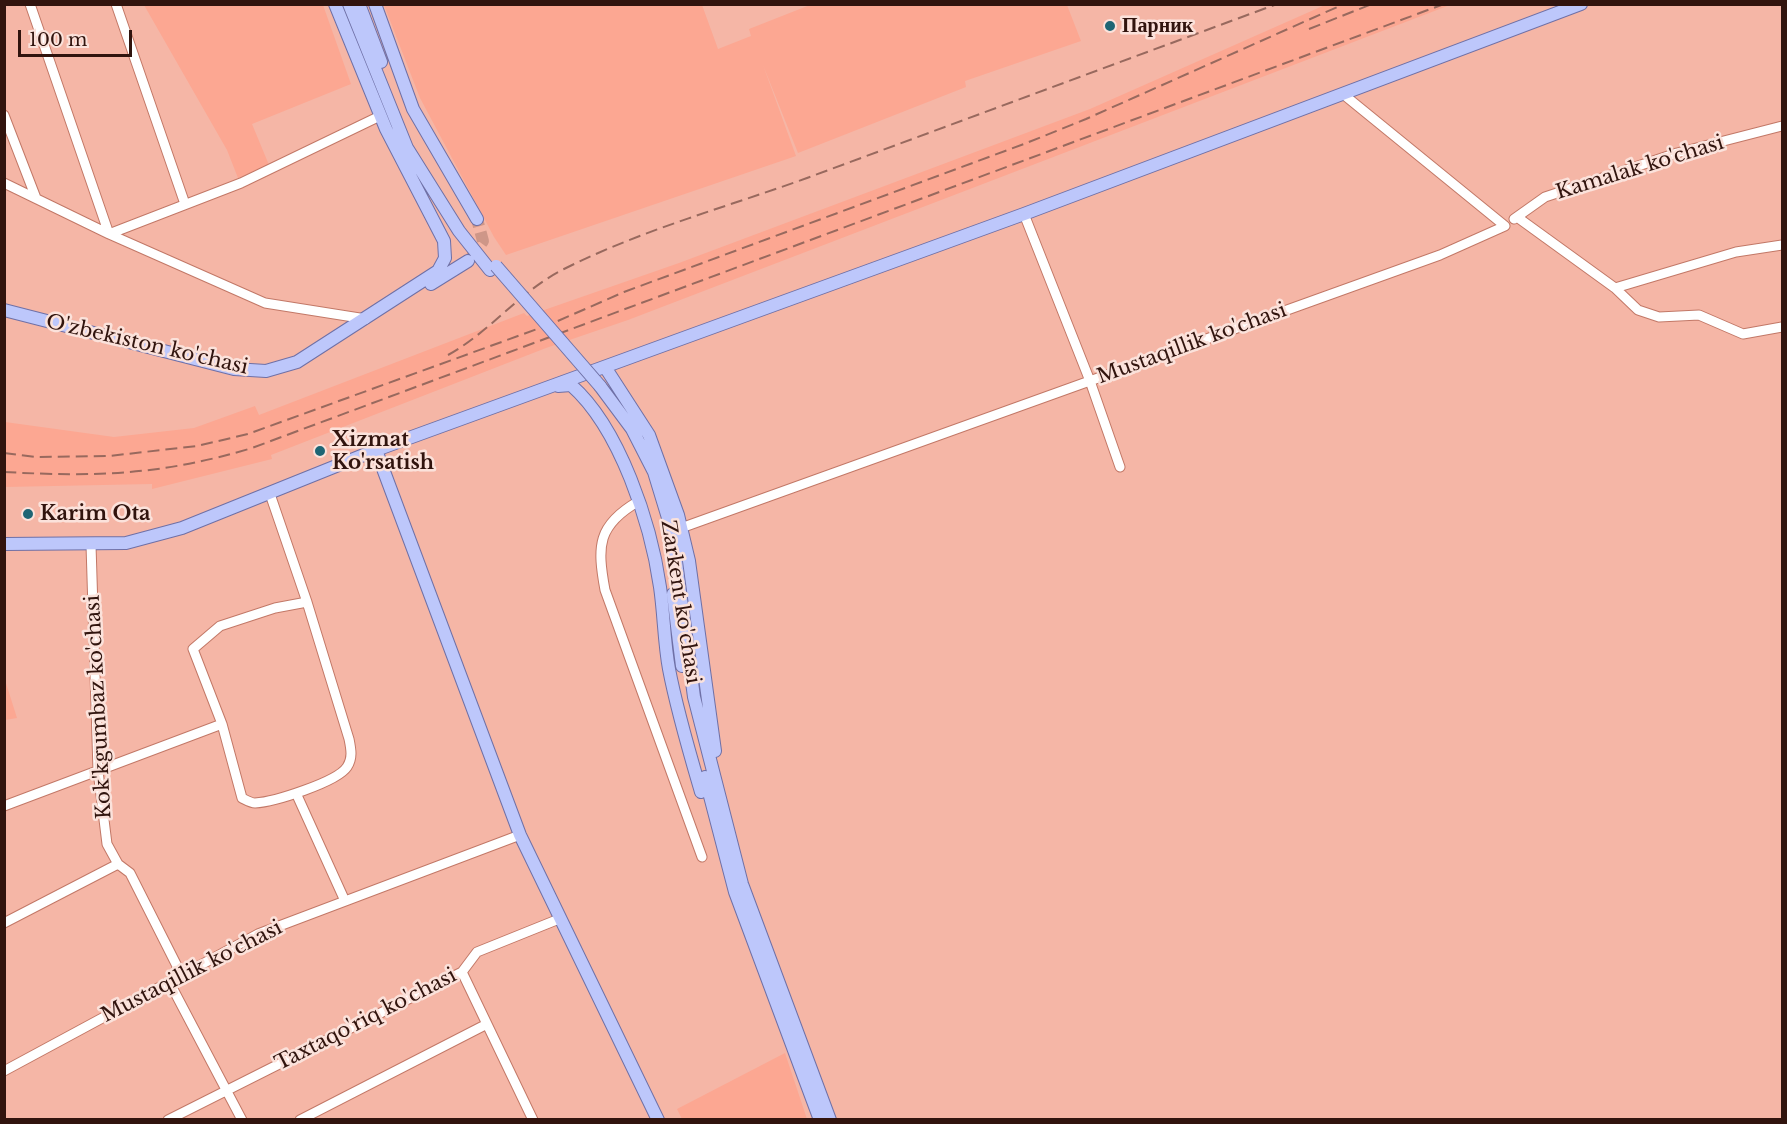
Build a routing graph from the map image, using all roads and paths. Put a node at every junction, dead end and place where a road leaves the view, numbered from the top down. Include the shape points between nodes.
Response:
1 (30, 4) edge
2 (116, 4) edge
3 (335, 4) edge
4 (350, 4) edge
5 (359, 4) edge
6 (375, 4) edge
7 (1581, 4) edge
8 (1343, 94) junction
9 (4, 115) edge
10 (380, 116) junction
11 (1782, 126) edge
12 (410, 146) junction
13 (4, 183) edge
14 (36, 198) junction
15 (185, 204) junction
16 (1024, 214) junction
17 (1517, 217) junction
18 (477, 219) tunnel mouth
19 (1505, 226) junction
20 (109, 234) junction
21 (1782, 245) edge
22 (468, 261) tunnel mouth
23 (1615, 288) junction
24 (4, 310) edge
25 (4, 318) edge
26 (366, 319) junction
27 (1782, 327) edge
28 (605, 367) junction
29 (1090, 381) junction
30 (551, 387) junction
31 (376, 450) junction
32 (1120, 467) dead end
33 (270, 494) junction
34 (639, 501) junction
35 (681, 528) junction
36 (4, 544) edge
37 (91, 544) junction
38 (307, 602) junction
39 (222, 724) junction
40 (98, 771) junction
41 (296, 793) junction
42 (4, 807) edge
43 (520, 835) junction
44 (702, 857) dead end
45 (118, 864) junction
46 (738, 888) junction
47 (345, 901) junction
48 (559, 919) junction
49 (4, 923) edge
50 (462, 972) junction
51 (176, 978) junction
52 (487, 1024) junction
53 (4, 1071) edge
54 (227, 1091) junction
55 (168, 1119) edge
56 (242, 1119) edge
57 (300, 1119) edge
58 (533, 1119) edge
59 (658, 1119) edge
60 (820, 1119) edge
61 (830, 1119) edge

1 - 20 street
2 - 15 street
3 - 10 main road, O'zbekiston ko'chasi
4 - 12 main road
5 - 12 main road
6 - 18 main road via 412,108
7 - 8 main road
8 - 16 main road
8 - 19 street
9 - 14 street
10 - 15 street via 241,183
10 - 26 main road, O'zbekiston ko'chasi via 440,231 446,251 438,271
11 - 17 street, Kamalak ko'chasi via 1677,153 1545,197
12 - 46 main road, Zarkent ko'chasi via 459,231 597,388 646,475 665,534 686,700
13 - 14 street
14 - 20 street
15 - 20 street
16 - 28 main road
16 - 29 street
17 - 19 street, Kamalak ko'chasi
17 - 23 street
19 - 29 street, Mustaqillik ko'chasi via 1440,255
20 - 26 street via 265,303
21 - 23 street via 1736,252
22 - 25 main road, O'zbekiston ko'chasi via 321,357 290,372 267,377 233,377
23 - 27 street via 1638,310 1659,317 1699,315 1743,334
24 - 26 main road, O'zbekiston ko'chasi via 255,372 277,370 297,362
28 - 30 main road
28 - 35 main road via 649,435
29 - 32 street
29 - 35 street, Mustaqillik ko'chasi
30 - 31 main road
30 - 34 main road via 571,385 582,395 610,437
31 - 33 main road
31 - 43 main road
33 - 37 main road via 160,536 126,543
33 - 38 street
34 - 44 street via 612,521 599,556 608,601
34 - 46 main road via 651,537 679,719
35 - 46 main road
36 - 37 main road
37 - 40 street, Kok'kgumbaz ko'chasi
38 - 39 street via 220,626 193,649
38 - 41 street via 349,739 351,760 338,775
39 - 40 street
39 - 41 street via 242,798 254,803
40 - 42 street
40 - 45 street, Kok'kgumbaz ko'chasi via 107,844
41 - 47 street
43 - 47 street, Mustaqillik ko'chasi
43 - 48 main road
45 - 49 street
45 - 51 street, Kok'kgumbaz ko'chasi via 130,873 177,966
46 - 60 main road, Zarkent ko'chasi
46 - 61 main road, Zarkent ko'chasi
47 - 51 street, Mustaqillik ko'chasi via 258,934
48 - 50 street, Taxtaqo'riq ko'chasi via 477,952
48 - 59 main road
50 - 52 street
50 - 54 street, Taxtaqo'riq ko'chasi
51 - 53 street, Mustaqillik ko'chasi
51 - 54 street, Kok'kgumbaz ko'chasi via 173,989
52 - 57 street
52 - 58 street
54 - 55 street, Taxtaqo'riq ko'chasi
54 - 56 street, Kok'kgumbaz ko'chasi

